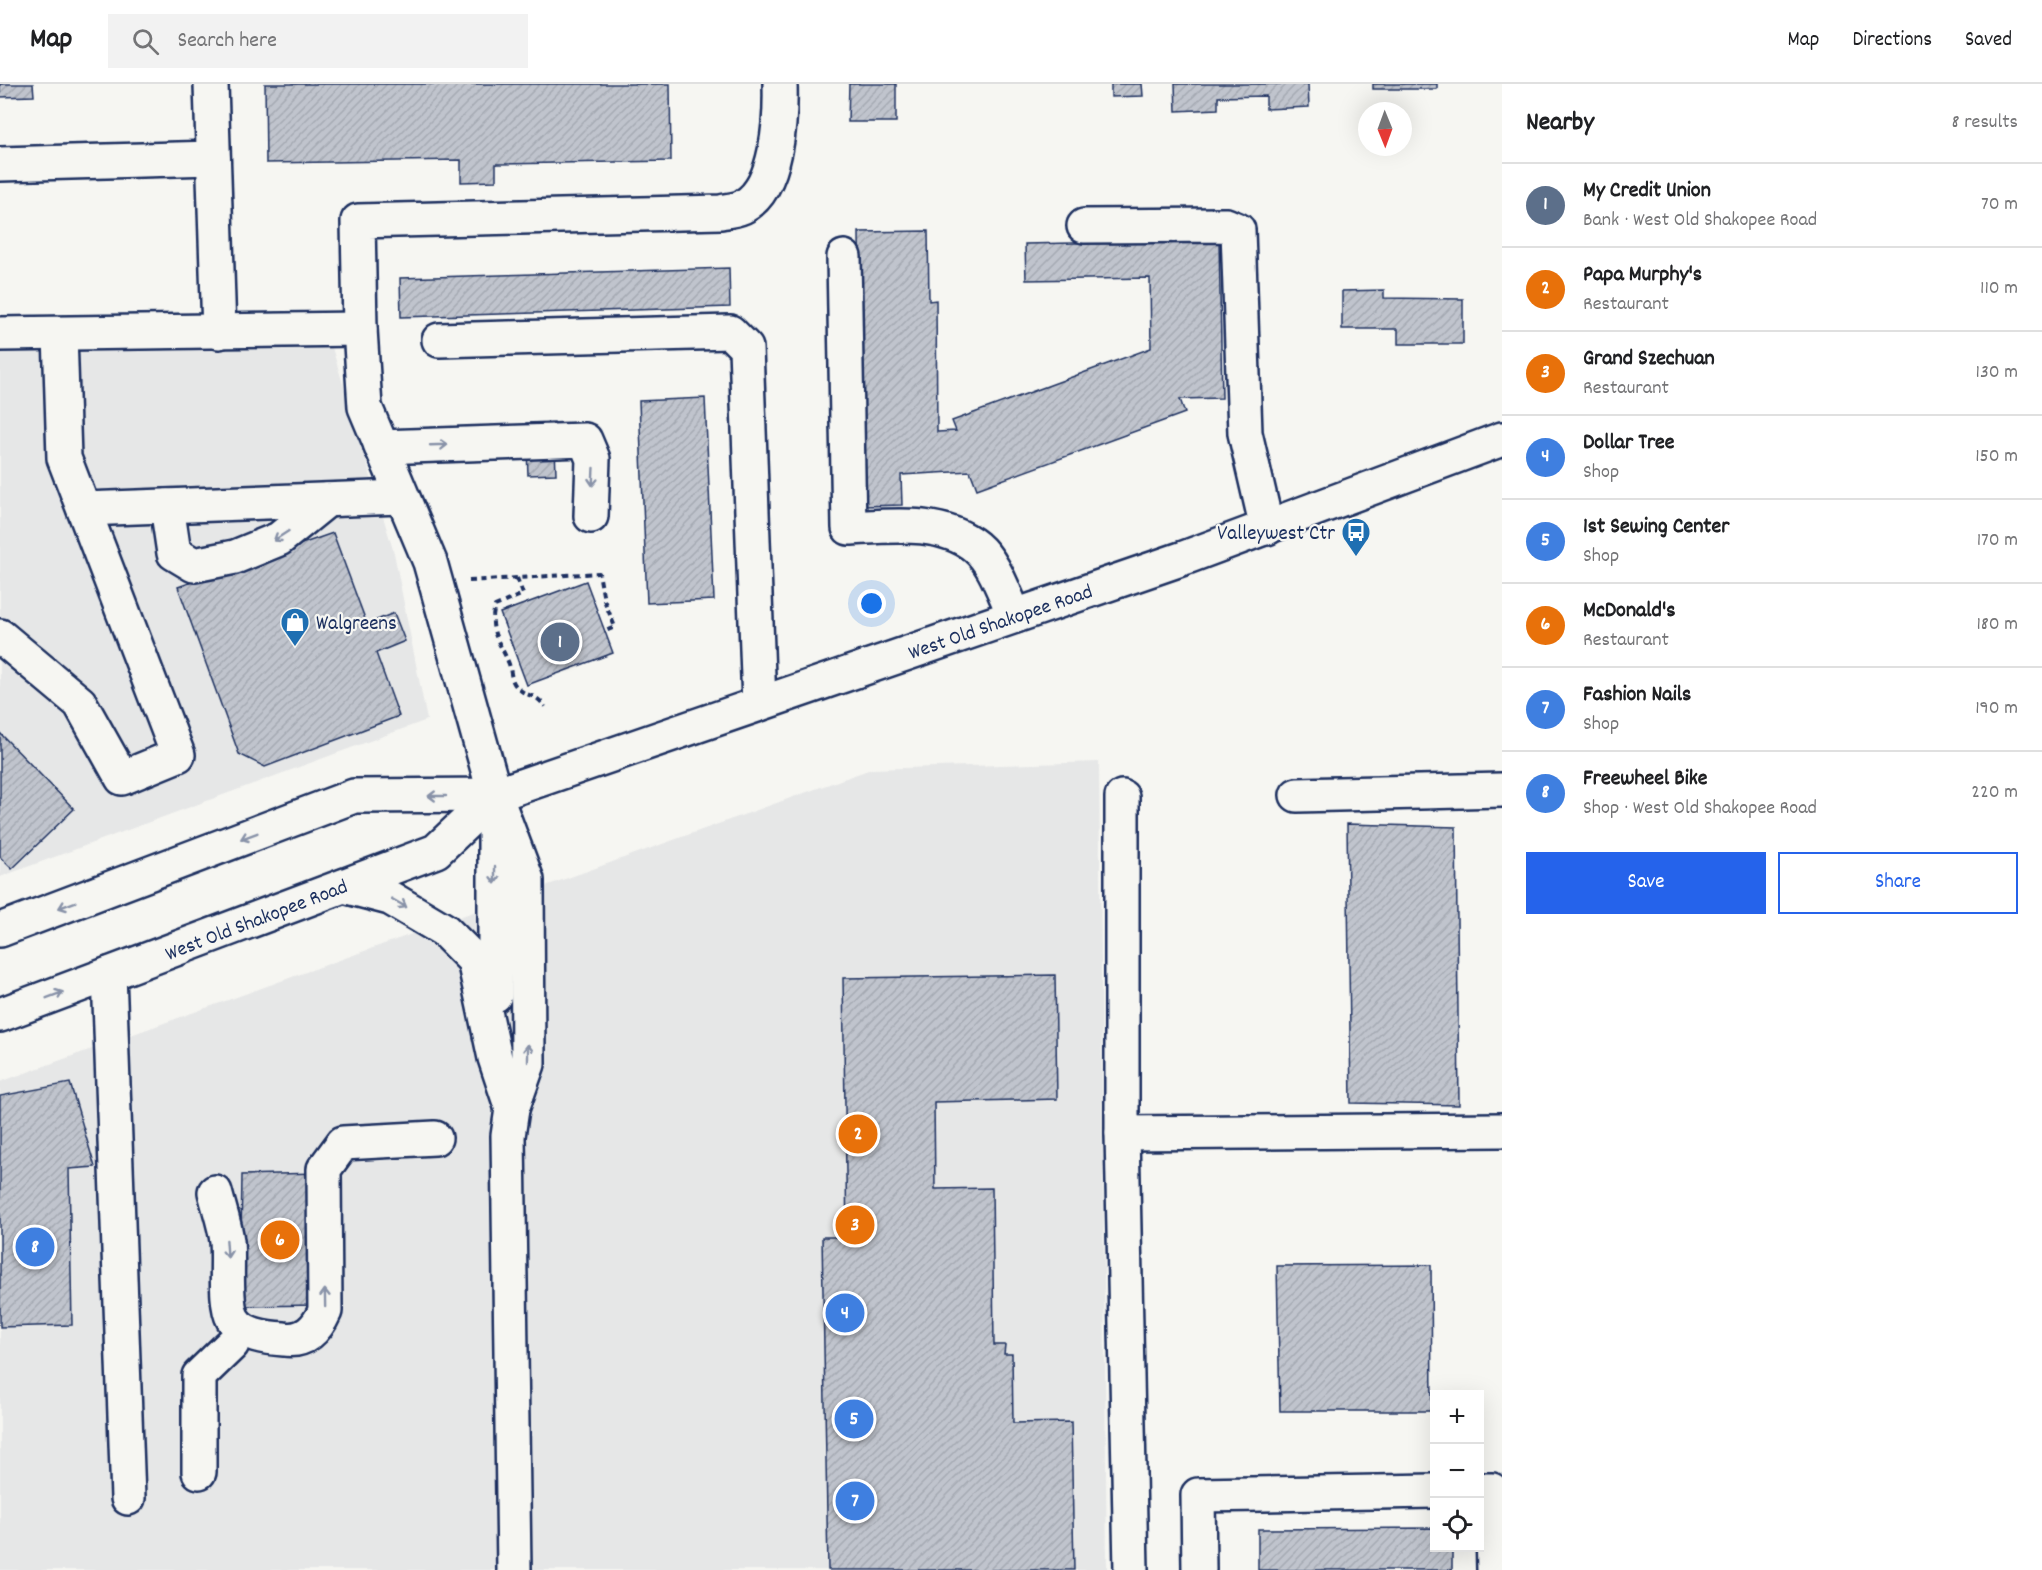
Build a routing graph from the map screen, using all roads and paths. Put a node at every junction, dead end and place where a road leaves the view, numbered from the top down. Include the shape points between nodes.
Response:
1 (211, 84) edge
2 (780, 84) edge
3 (213, 158) junction
4 (0, 164) edge
5 (1084, 226) dead end
6 (844, 257) dead end
7 (360, 329) junction
8 (219, 332) junction
9 (0, 334) edge
10 (60, 334) junction
11 (440, 340) dead end
12 (1502, 439) edge
13 (381, 447) junction
14 (401, 497) junction
15 (327, 500) junction
16 (167, 506) junction
17 (84, 508) junction
18 (591, 516) dead end
19 (1267, 528) junction
20 (517, 578) junction
21 (436, 583) junction
22 (1015, 616) junction
23 (605, 631) dead end
24 (0, 636) edge
25 (759, 704) junction
26 (545, 707) dead end
27 (1502, 790) edge
28 (495, 795) junction
29 (1297, 795) dead end
30 (1122, 797) dead end
31 (344, 886) junction
32 (4, 927) edge
33 (109, 974) junction
34 (0, 1015) edge
35 (495, 1058) junction
36 (512, 1109) junction
37 (1502, 1130) edge
38 (1122, 1133) junction
39 (435, 1138) dead end
40 (215, 1192) dead end
41 (232, 1344) dead end
42 (199, 1472) dead end
43 (1484, 1490) edge
44 (1430, 1491) edge
45 (128, 1498) dead end
46 (514, 1570) edge
47 (1131, 1570) edge
48 (1198, 1570) edge
49 (1494, 1570) edge

1 - 3 main road
2 - 7 main road via 772,166 763,186 745,206 721,212 358,221
3 - 4 main road
3 - 8 main road
5 - 19 main road via 1226,225 1238,230 1245,433
6 - 22 main road via 849,528 897,526 956,534 977,548 990,566
7 - 8 main road
7 - 13 main road via 365,407
8 - 10 main road
9 - 10 main road
10 - 17 main road via 64,458
11 - 25 main road via 730,332 746,348
12 - 19 main road, West Old Shakopee Road
13 - 14 main road
13 -> 18 main road via 585,440 593,459
14 - 15 main road
14 - 21 main road
15 - 16 main road
15 -> 16 main road via 279,539 235,557 194,565 174,553
16 - 17 main road
17 - 24 main road via 178,755 122,778 80,704
19 - 22 main road, West Old Shakopee Road
20 - 21 path
20 - 23 path via 599,573 615,627
20 - 26 path via 523,594 495,606 491,621 512,682 521,691 538,697
21 - 28 main road
22 - 25 main road, West Old Shakopee Road
25 - 28 main road, West Old Shakopee Road
27 - 29 main road
28 - 31 main road, West Old Shakopee Road via 435,851
28 -> 32 main road, West Old Shakopee Road via 354,796
28 -> 35 main road
36 -> 28 main road via 528,1064 528,880
30 - 38 main road
31 - 33 main road, West Old Shakopee Road
31 -> 35 main road via 390,898 444,930 474,960
34 -> 33 main road, West Old Shakopee Road
33 - 45 main road
35 - 36 main road
36 - 46 main road via 508,1136
37 - 38 main road
38 - 47 main road
40 -> 39 main road via 226,1238 234,1320 243,1329 260,1335 286,1340 301,1338 319,1325 325,1311 324,1169 343,1143
41 - 42 main road via 199,1376
43 - 49 main road via 1492,1490
44 - 48 main road via 1198,1495

